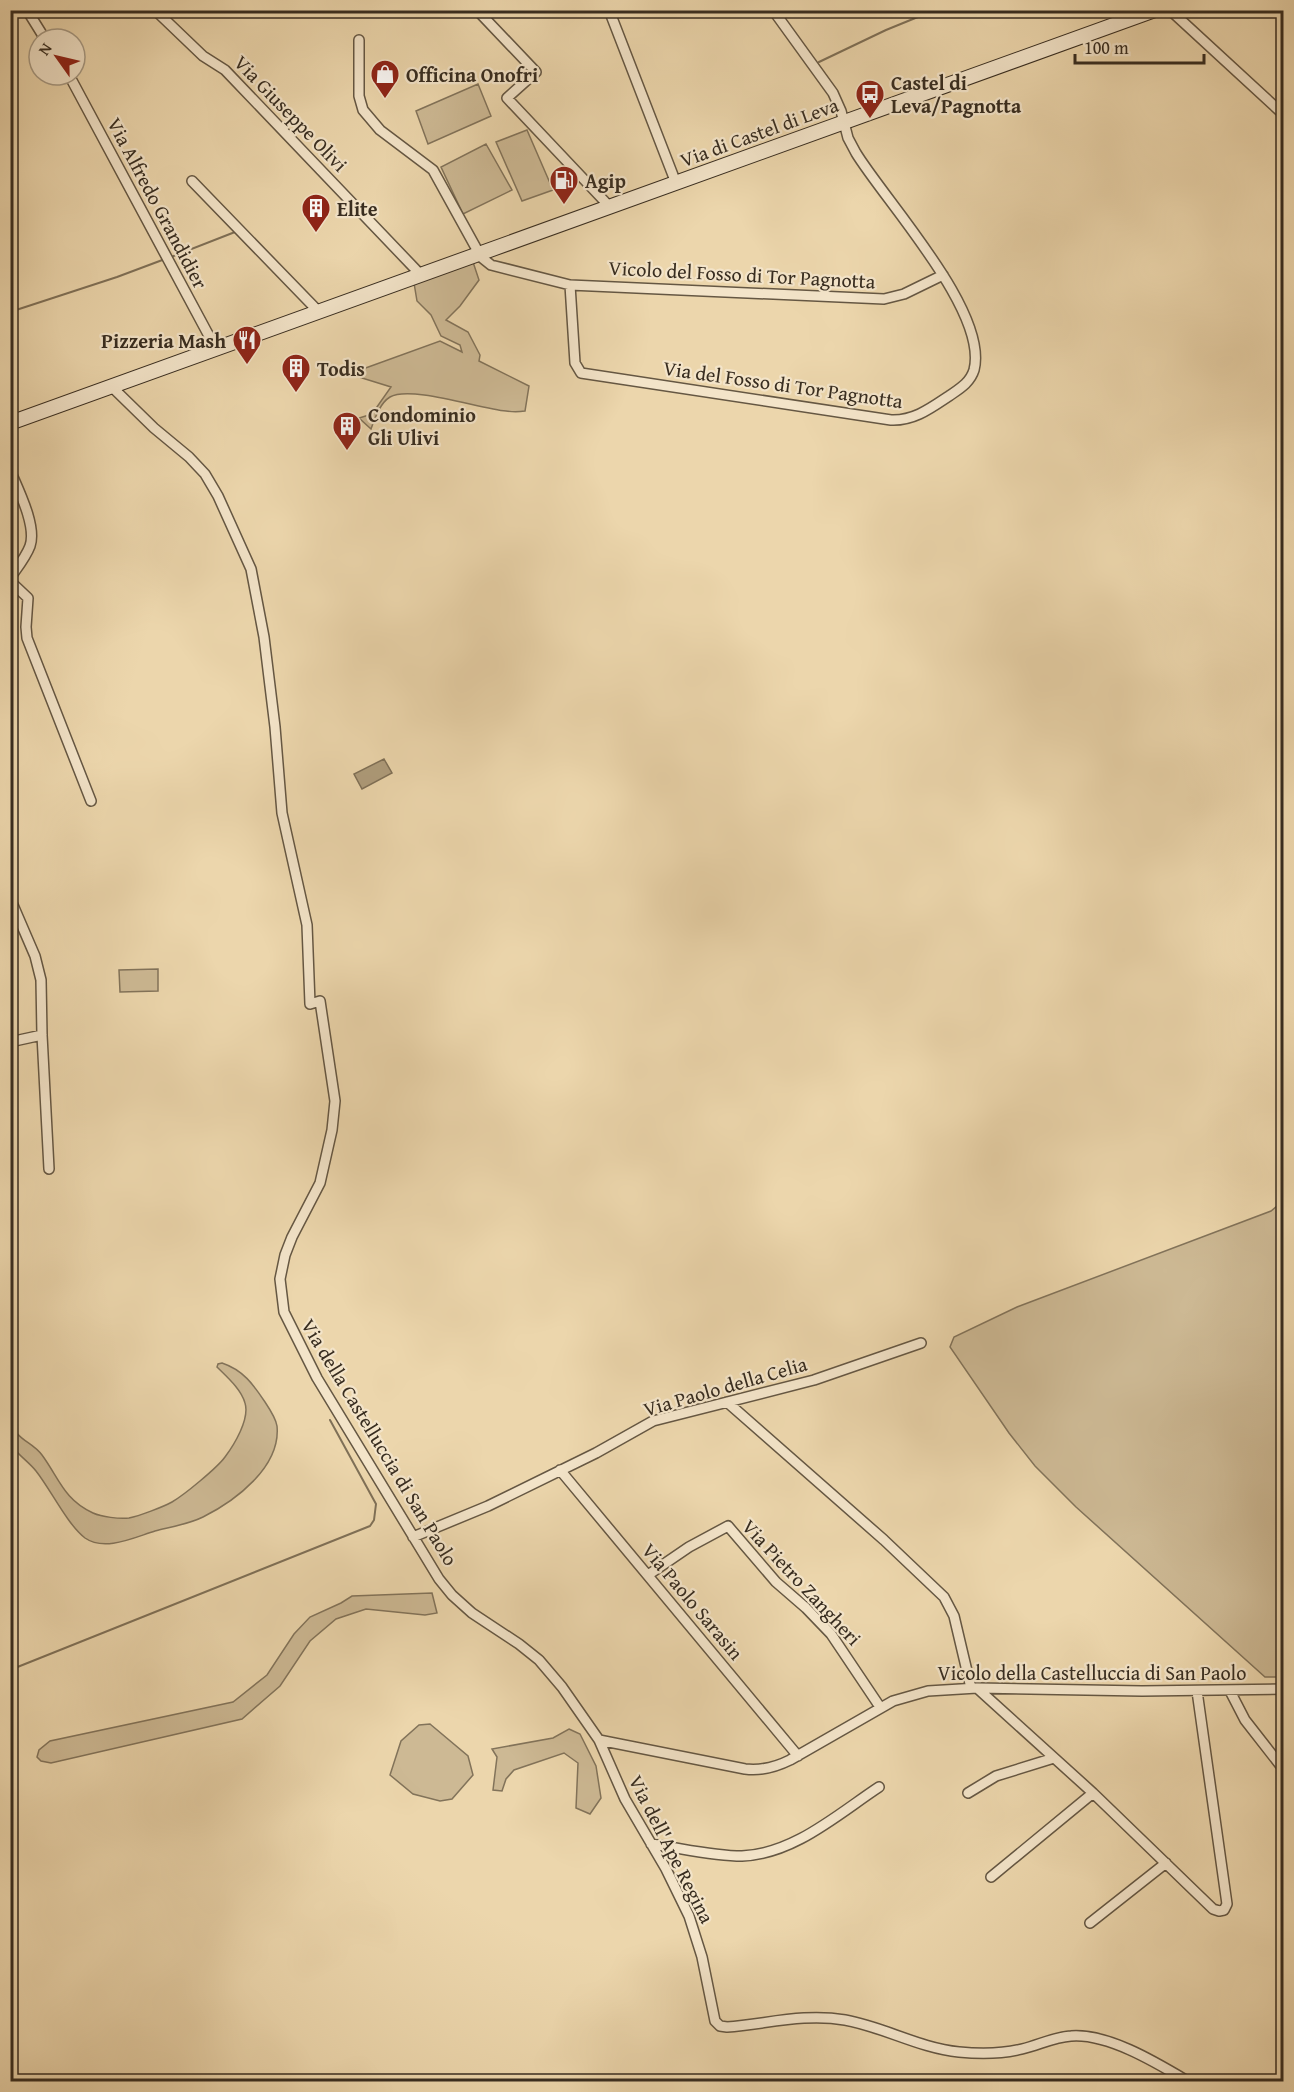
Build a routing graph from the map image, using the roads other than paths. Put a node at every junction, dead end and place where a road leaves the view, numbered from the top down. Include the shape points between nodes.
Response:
1 (27, 10) edge
2 (170, 10) edge
3 (477, 10) edge
4 (609, 10) edge
5 (773, 10) edge
6 (1155, 10) edge
7 (1170, 10) edge
8 (159, 14) edge
9 (38, 27) edge
10 (359, 40) dead end
11 (75, 87) edge
12 (1284, 115) edge
13 (843, 123) junction
14 (192, 181) dead end
15 (676, 183) junction
16 (610, 207) junction
17 (478, 254) junction
18 (420, 274) junction
19 (943, 275) junction
20 (570, 285) junction
21 (319, 312) junction
22 (216, 349) junction
23 (111, 386) junction
24 (10, 423) edge
25 (10, 470) edge
26 (10, 580) edge
27 (91, 801) dead end
28 (10, 898) edge
29 (42, 1035) junction
30 (10, 1042) edge
31 (49, 1169) dead end
32 (921, 1343) dead end
33 (727, 1402) junction
34 (560, 1470) junction
35 (413, 1537) junction
36 (648, 1575) junction
37 (974, 1688) junction
38 (1284, 1689) edge
39 (1197, 1691) junction
40 (1230, 1691) junction
41 (880, 1707) junction
42 (599, 1740) junction
43 (798, 1756) junction
44 (1054, 1758) junction
45 (1284, 1770) edge
46 (879, 1787) dead end
47 (968, 1793) dead end
48 (1093, 1793) junction
49 (651, 1844) junction
50 (1166, 1863) junction
51 (991, 1877) dead end
52 (1090, 1923) dead end
53 (1189, 2082) edge

1 - 9 street
2 - 8 street
3 - 16 street via 536,72 507,98
4 - 15 street
5 - 13 street, Via del Fosso di Tor Pagnotta via 829,87
6 - 13 street, Via di Castel di Leva
7 - 12 street
8 - 18 street, Via Giuseppe Olivi via 203,56 224,69
10 - 17 street via 359,96 363,110 380,130 432,170
11 - 22 street, Via Alfredo Grandidier
13 - 15 street, Via di Castel di Leva
13 - 19 street, Via del Fosso di Tor Pagnotta via 859,157
14 - 21 street
15 - 16 street, Via di Castel di Leva
16 - 17 street, Via di Castel di Leva
17 - 18 street, Via di Castel di Leva
17 - 20 street via 491,265
18 - 21 street, Via di Castel di Leva
19 - 20 street, Vicolo del Fosso di Tor Pagnotta via 884,299
19 - 20 street, Via del Fosso di Tor Pagnotta via 969,330 973,372 961,388 932,408 898,420 583,374 575,363
21 - 22 street, Via di Castel di Leva
22 - 23 street, Via di Castel di Leva
23 - 24 street, Via di Castel di Leva
23 - 35 street, Via della Castelluccia di San Paolo via 210,481 249,563 254,582 267,659 282,813 307,925 310,1004 320,1001 335,1101 325,1168 285,1255 281,1296 290,1328 317,1378
25 - 26 street via 32,535
26 - 27 street via 28,598 28,641
28 - 29 street via 39,969
29 - 30 street
29 - 31 street
32 - 33 street, Via Paolo della Celia via 814,1380
33 - 34 street, Via Paolo della Celia via 653,1422
33 - 37 street via 944,1598 954,1616
34 - 35 street, Via Paolo della Celia
34 - 36 street, Via Paolo Sarasin
35 - 42 street, Via della Castelluccia di San Paolo via 452,1595 539,1660
36 - 41 street, Via Pietro Zangheri via 688,1547 728,1527 776,1582 831,1634
36 - 43 street, Via Paolo Sarasin
37 - 39 street, Vicolo della Castelluccia di San Paolo
37 - 41 street, Vicolo della Castelluccia di San Paolo via 922,1692
37 - 44 street
38 - 40 street, Vicolo della Castelluccia di San Paolo
39 - 40 street, Vicolo della Castelluccia di San Paolo
39 - 50 street via 1227,1904 1224,1910 1216,1911
40 - 45 street via 1245,1720
41 - 43 street, Vicolo della Castelluccia di San Paolo
42 - 43 street, Vicolo della Castelluccia di San Paolo via 749,1770 774,1766
42 - 49 street, Via dell'Ape Regina via 625,1799
44 - 47 street via 996,1776
44 - 48 street
46 - 49 street via 806,1836 769,1852 721,1855
48 - 50 street
48 - 51 street
49 - 53 street, Via dell'Ape Regina via 689,1916 702,1958 712,2016 720,2026 801,2018 835,2019 926,2046 979,2053 1012,2051 1080,2035 1118,2046
50 - 52 street

